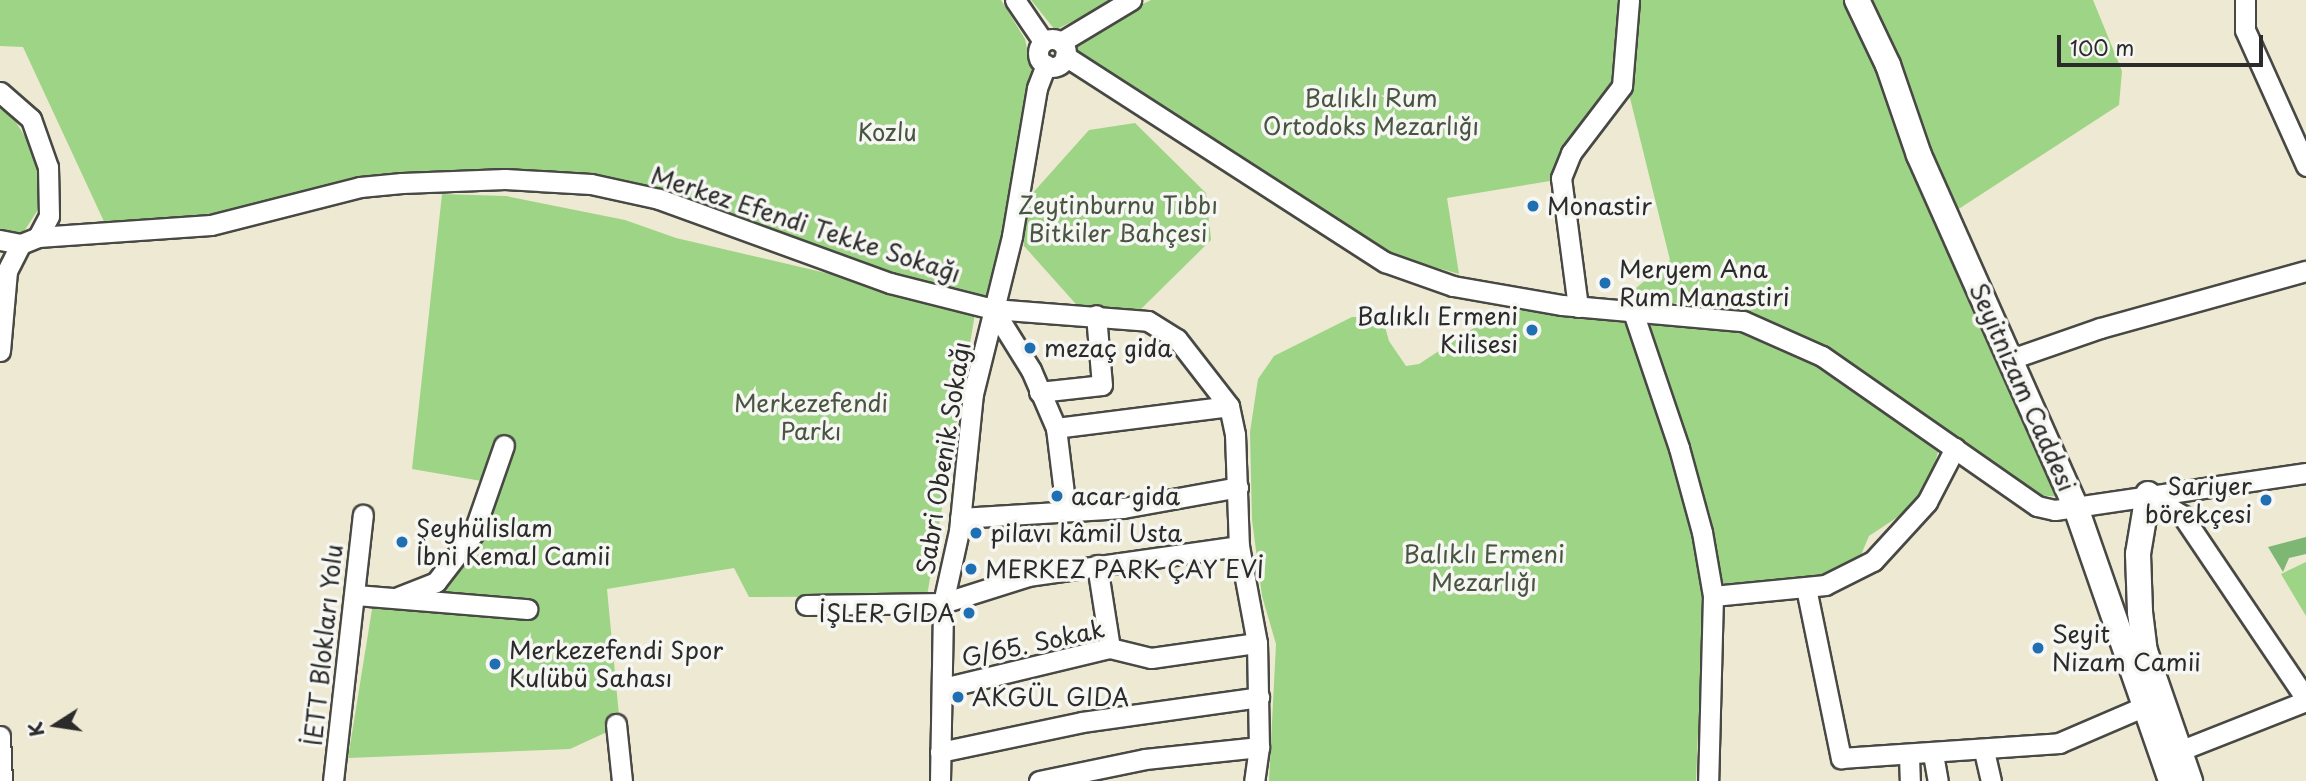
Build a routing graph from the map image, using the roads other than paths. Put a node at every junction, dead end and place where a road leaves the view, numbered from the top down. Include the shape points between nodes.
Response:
1 (1015, 0) edge
2 (1131, 0) edge
3 (1629, 0) edge
4 (1857, 0) edge
5 (2245, 0) edge
6 (1057, 46) junction
7 (0, 92) edge
8 (2306, 166) edge
9 (0, 240) edge
10 (30, 241) junction
11 (2306, 271) edge
12 (1578, 307) junction
13 (993, 309) junction
14 (1633, 312) junction
15 (1096, 315) junction
16 (0, 351) edge
17 (2011, 359) junction
18 (1039, 392) junction
19 (1229, 406) junction
20 (1056, 429) junction
21 (505, 445) dead end
22 (1955, 448) junction
23 (2306, 473) edge
24 (1238, 487) junction
25 (2148, 494) junction
26 (2075, 505) junction
27 (1066, 510) junction
28 (363, 515) dead end
29 (960, 518) junction
30 (1239, 546) junction
31 (1097, 565) junction
32 (1806, 588) junction
33 (356, 595) junction
34 (1713, 596) junction
35 (398, 597) junction
36 (943, 603) junction
37 (806, 605) dead end
38 (527, 609) dead end
39 (1257, 643) junction
40 (1110, 648) junction
41 (943, 688) junction
42 (1259, 697) junction
43 (2306, 700) edge
44 (2152, 704) junction
45 (616, 724) dead end
46 (0, 736) edge
47 (1259, 747) junction
48 (1984, 751) junction
49 (2179, 751) junction
50 (940, 752) junction
51 (1933, 754) junction
52 (1909, 755) junction
53 (2, 781) edge
54 (333, 781) edge
55 (621, 781) edge
56 (940, 781) edge
57 (1039, 781) edge
58 (1254, 781) edge
59 (1708, 781) edge
60 (1910, 781) edge
61 (1938, 781) edge
62 (1991, 781) edge
63 (2171, 781) edge
64 (2190, 781) edge

1 - 6 street
2 - 6 street
3 - 12 street via 1622,86 1571,153 1561,177
4 - 17 main road, Seyitnizam Caddesi via 1888,65 1919,155
5 - 8 street via 2245,30
6 - 12 street via 1385,262 1453,286
6 - 13 street, Sabri Obenik Sokağı via 1038,53 1046,65 1037,88 1012,236
7 - 10 street via 30,119 48,167 49,216
9 - 10 street, Merkez Efendi Tekke Sokağı
10 - 13 street, Merkez Efendi Tekke Sokağı via 211,225 370,186 505,179 591,184 659,199 890,283
10 - 16 street via 6,271
11 - 17 street via 2100,328
12 - 14 street
13 - 15 street, Merkez Efendi Tekke Sokağı
13 - 18 street
13 - 29 street, Sabri Obenik Sokağı via 973,394
14 - 22 street via 1743,321 1822,356
14 - 34 street via 1696,508
15 - 18 street via 1102,385
15 - 19 street, Merkez Efendi Tekke Sokağı via 1148,321 1177,339
17 - 26 main road, Seyitnizam Caddesi
18 - 20 street
19 - 20 street
19 - 24 street
20 - 27 street
21 - 35 street via 472,534 436,582
22 - 26 street via 2037,506 2055,510
22 - 32 street via 1927,502 1873,561 1825,585
23 - 25 street
24 - 27 street via 1123,508
24 - 30 street
25 - 26 street
25 - 43 street via 2182,515
25 - 44 main road, Seyitnizam Caddesi via 2137,583
26 - 44 main road, Seyitnizam Caddesi
27 - 29 street
28 - 33 street, İETT Blokları Yolu via 354,573
29 - 36 street, Sabri Obenik Sokağı
30 - 31 street
30 - 39 street
31 - 36 street via 1028,576
31 - 40 street
32 - 34 street
32 - 52 street via 1841,758
33 - 35 street
33 - 54 street, İETT Blokları Yolu
34 - 59 street
35 - 38 street
36 - 37 street
36 - 41 street, Sabri Obenik Sokağı
39 - 40 street, G/65. Sokak via 1151,658
39 - 42 street
40 - 41 street, G/65. Sokak
41 - 50 street, Sabri Obenik Sokağı
42 - 47 street
42 - 50 street via 1082,722
43 - 49 street
44 - 48 street via 2059,743
44 - 49 main road, Seyitnizam Caddesi
44 - 63 main road, Seyitnizam Caddesi
45 - 55 street
46 - 53 street
47 - 57 street via 1145,759
47 - 58 street
48 - 51 street
48 - 62 street
49 - 64 main road, Seyitnizam Caddesi
50 - 56 street, Sabri Obenik Sokağı
51 - 52 street
51 - 61 street
52 - 60 street

